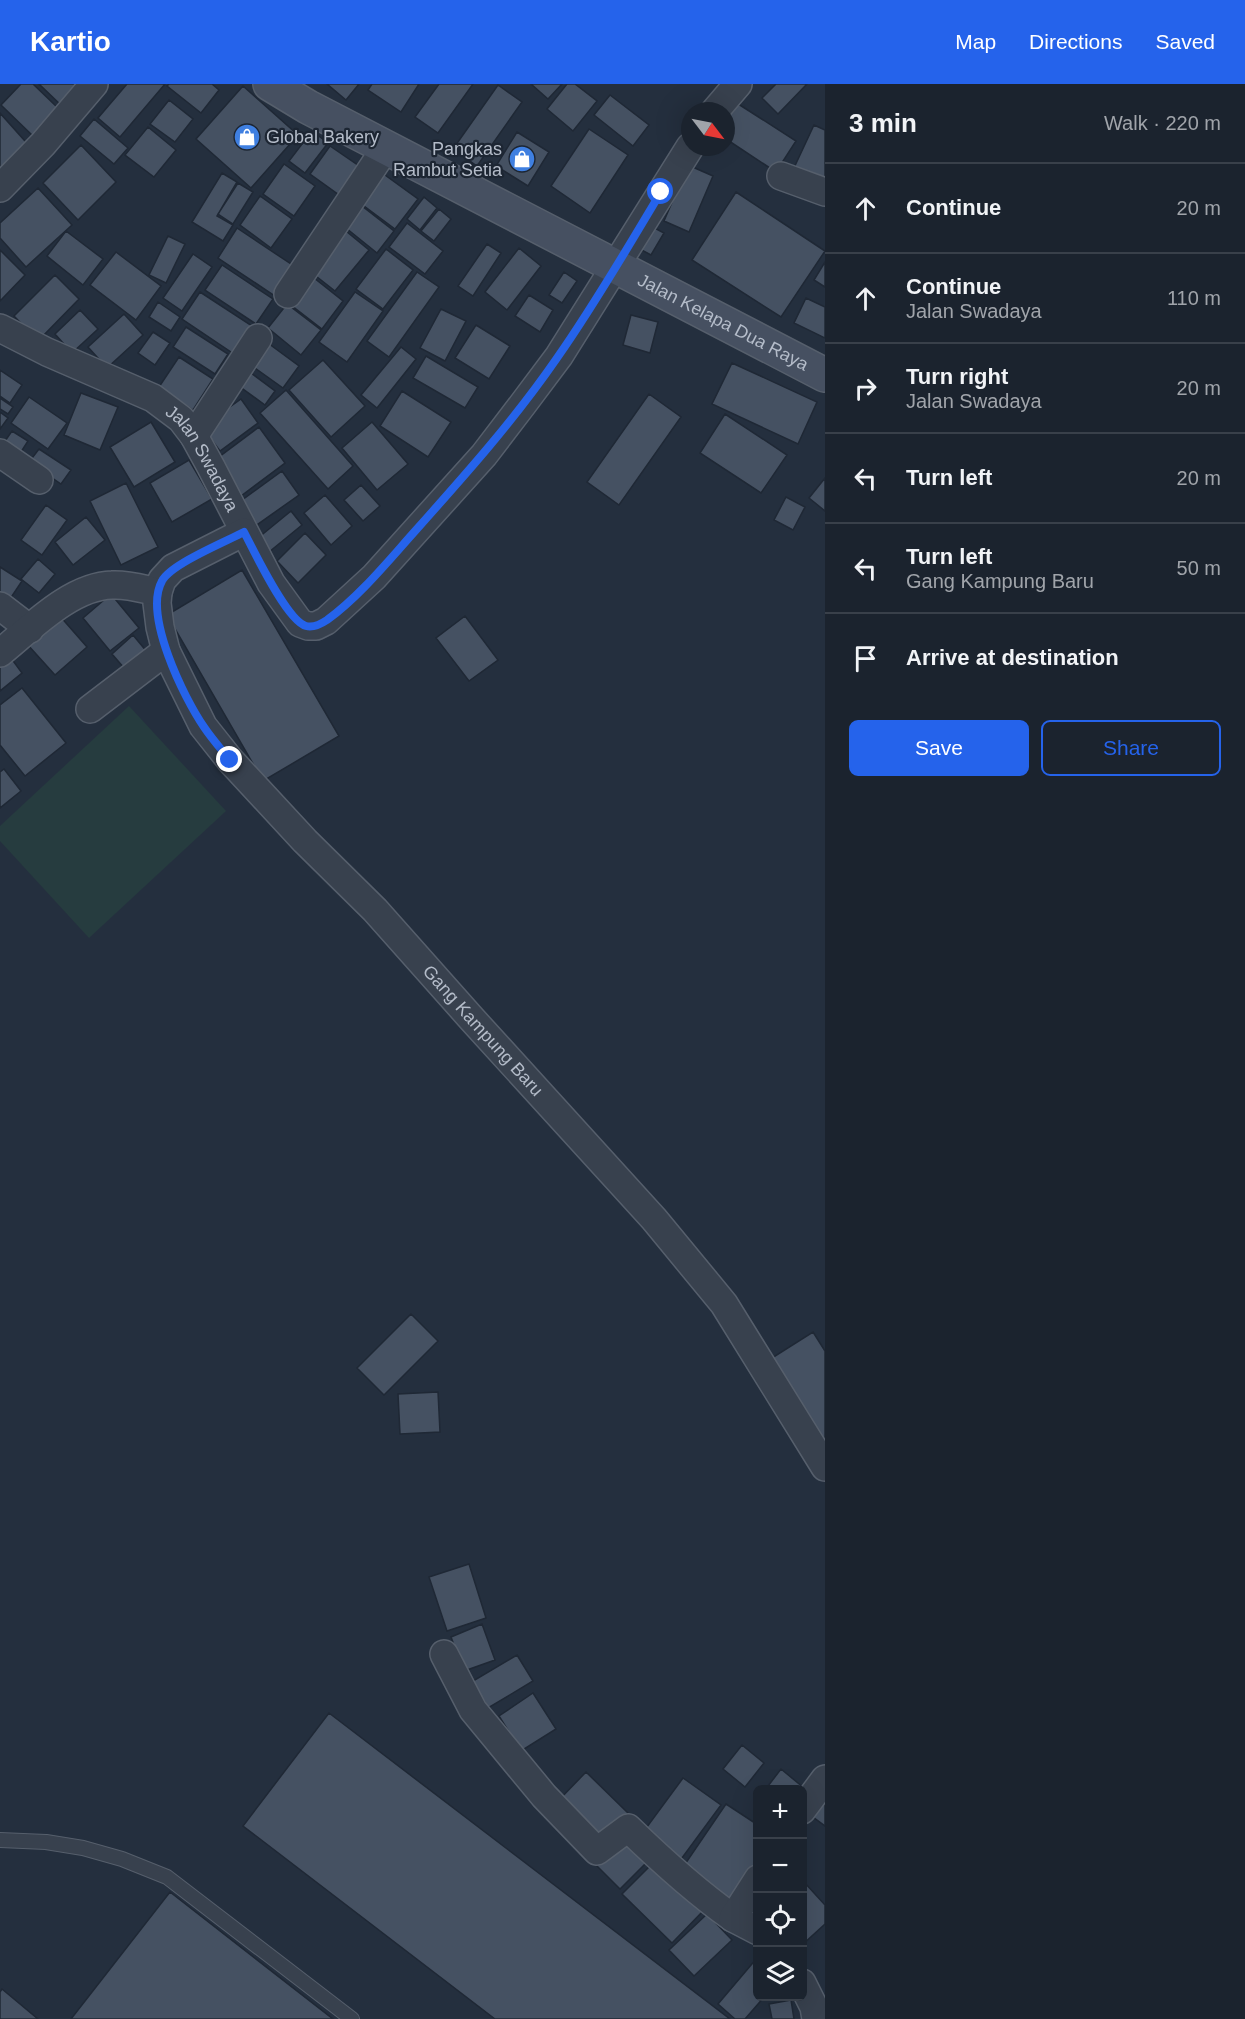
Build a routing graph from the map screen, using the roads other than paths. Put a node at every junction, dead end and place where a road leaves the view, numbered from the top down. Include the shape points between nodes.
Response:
1 (94, 84) edge
2 (270, 84) edge
3 (738, 84) edge
4 (723, 102) edge
5 (387, 146) junction
6 (684, 156) edge
7 (782, 176) dead end
8 (0, 188) edge
9 (825, 192) edge
10 (615, 267) junction
11 (288, 294) dead end
12 (0, 328) edge
13 (258, 338) dead end
14 (825, 375) edge
15 (194, 436) junction
16 (0, 453) edge
17 (39, 480) dead end
18 (244, 532) junction
19 (158, 592) junction
20 (0, 606) edge
21 (30, 629) junction
22 (166, 651) junction
23 (0, 653) edge
24 (90, 708) dead end
25 (825, 1467) edge
26 (444, 1654) dead end
27 (825, 1779) edge
28 (807, 1803) edge
29 (0, 1840) edge
30 (753, 1887) edge
31 (733, 1917) junction
32 (753, 1928) edge
33 (807, 1993) edge
34 (352, 2019) edge
35 (816, 2019) edge

1 - 8 street via 44,144
2 - 5 main road, Jalan Kelapa Dua Raya
3 - 4 street
5 - 10 main road, Jalan Kelapa Dua Raya
5 - 11 street
6 - 10 street, Jalan Swadaya
7 - 9 street
10 - 14 main road, Jalan Kelapa Dua Raya
10 - 18 street, Jalan Swadaya via 558,356 484,455 374,577 326,621 308,627 300,623 271,583
12 - 15 street, Jalan Swadaya via 153,398 181,419
13 - 15 street
15 - 18 street, Jalan Swadaya
16 - 17 street
18 - 19 street via 173,568
19 - 21 street via 128,585 92,588 75,594
19 - 22 street, Gang Kampung Baru
20 - 21 street
21 - 23 street
22 - 24 street
22 - 25 street, Gang Kampung Baru via 203,726 230,760 375,910 654,1219 724,1304
26 - 31 street via 474,1710 544,1796 597,1851 628,1827 709,1901
27 - 28 street
29 - 34 lane via 83,1848 167,1877
30 - 31 street
31 - 32 street
33 - 35 street

